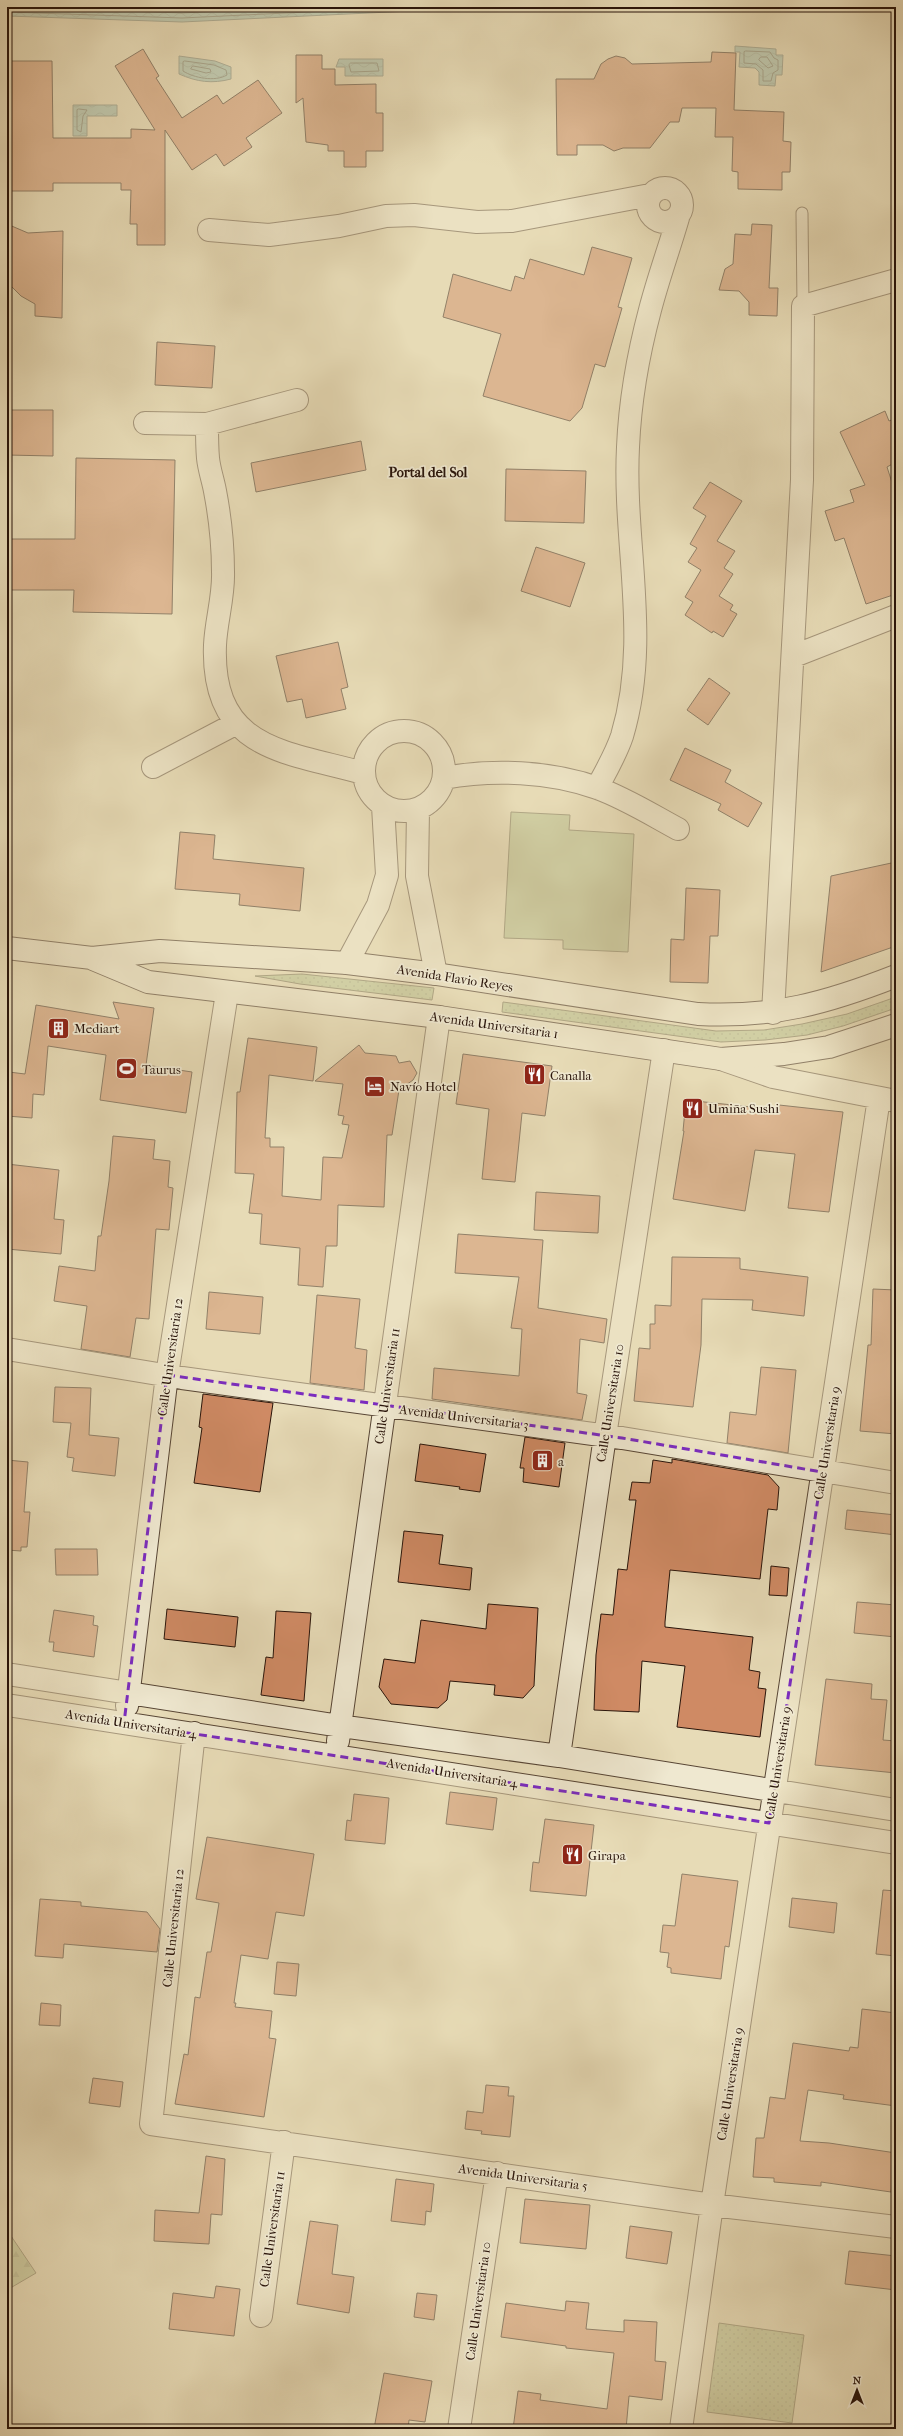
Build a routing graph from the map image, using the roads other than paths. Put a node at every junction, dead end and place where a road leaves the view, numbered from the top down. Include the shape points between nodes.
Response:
1 (802, 213) dead end
2 (209, 230) dead end
3 (896, 280) edge
4 (803, 306) junction
5 (297, 400) dead end
6 (145, 423) dead end
7 (207, 424) junction
8 (896, 616) edge
9 (794, 656) junction
10 (235, 724) junction
11 (153, 767) dead end
12 (363, 773) junction
13 (444, 778) junction
14 (597, 788) junction
15 (383, 806) junction
16 (418, 809) junction
17 (678, 829) dead end
18 (387, 875) junction
19 (416, 876) junction
20 (7, 948) edge
21 (92, 958) junction
22 (347, 963) junction
23 (436, 974) junction
24 (896, 976) edge
25 (227, 993) junction
26 (773, 1013) junction
27 (439, 1017) junction
28 (896, 1025) edge
29 (664, 1050) junction
30 (721, 1058) junction
31 (888, 1100) edge
32 (7, 1349) edge
33 (167, 1375) junction
34 (384, 1406) junction
35 (604, 1436) junction
36 (822, 1472) junction
37 (896, 1483) edge
38 (7, 1674) edge
39 (129, 1692) junction
40 (7, 1705) edge
41 (124, 1723) junction
42 (340, 1726) junction
43 (194, 1733) junction
44 (336, 1755) junction
45 (560, 1756) junction
46 (584, 1760) junction
47 (775, 1790) junction
48 (578, 1792) junction
49 (896, 1810) edge
50 (769, 1823) junction
51 (896, 1843) edge
52 (151, 2124) joint
53 (284, 2142) junction
54 (496, 2173) junction
55 (712, 2205) junction
56 (896, 2227) edge
57 (261, 2316) dead end
58 (459, 2429) edge
59 (681, 2429) edge

1 - 4 lane
2 - 14 street via 269,235 339,226 386,216 414,215 477,222 512,221 650,195 660,188 671,189 680,196 683,207 650,310 633,388 629,425 628,469 637,628 635,672 622,737
3 - 4 street
4 - 9 street via 802,480
5 - 7 street
6 - 7 street
7 - 10 street via 208,459 221,532 224,574 215,646 216,675 223,703
8 - 9 street
9 - 26 street
10 - 11 street
10 - 12 street via 286,754
12 - 13 street via 366,754 373,744 392,732 404,730 421,735 435,745 443,761
12 - 15 street via 366,786
13 - 14 street via 494,772 550,778
13 - 16 street via 437,794
14 - 17 street
15 - 16 street via 394,810
15 - 18 street
16 - 19 street
18 - 19 street
18 - 22 street via 378,905
19 - 23 street
20 - 21 street, Avenida Flavio Reyes
21 - 22 street, Avenida Flavio Reyes via 160,951
21 - 25 street, Avenida Universitaria 1 via 148,982
22 - 23 street, Avenida Flavio Reyes
23 - 26 street, Avenida Flavio Reyes via 698,1014 734,1016
24 - 26 street, Avenida Flavio Reyes via 848,994
25 - 27 street, Avenida Universitaria 1
25 - 33 street, Calle Universitaria 12
27 - 29 street, Avenida Universitaria 1
27 - 34 street, Calle Universitaria 11
28 - 30 street, Avenida Universitaria 1 via 829,1047 784,1054
29 - 30 street, Avenida Universitaria 1
29 - 35 street, Calle Universitaria 10
30 - 31 street via 773,1077
31 - 36 street, Calle Universitaria 9
32 - 33 street, Avenida Universitaria 3
33 - 34 street, Avenida Universitaria 3
33 - 39 street, Calle Universitaria 12
34 - 35 street, Avenida Universitaria 3
34 - 42 street, Calle Universitaria 11
35 - 36 street, Avenida Universitaria 3
35 - 45 street, Calle Universitaria 10
36 - 37 street, Avenida Universitaria 3
36 - 47 street, Calle Universitaria 9
38 - 39 street
39 - 41 street, Calle Universitaria 12
39 - 42 street
40 - 41 street, Avenida Universitaria 4
41 - 43 street, Avenida Universitaria 4
42 - 44 street, Calle Universitaria 11
42 - 45 street
43 - 44 street, Avenida Universitaria 4
43 - 52 street, Calle Universitaria 12
44 - 48 street, Avenida Universitaria 4
45 - 46 street
46 - 47 street
46 - 48 street
47 - 49 street
47 - 50 street, Calle Universitaria 9
48 - 50 street, Avenida Universitaria 4
50 - 51 street, Avenida Universitaria 4
50 - 55 street, Calle Universitaria 9
52 - 53 street, Avenida Universitaria 5
53 - 54 street, Avenida Universitaria 5
53 - 57 street, Calle Universitaria 11
54 - 55 street, Avenida Universitaria 5
54 - 58 street, Calle Universitaria 10
55 - 56 street, Avenida Universitaria 5
55 - 59 street, Calle Universitaria 9

